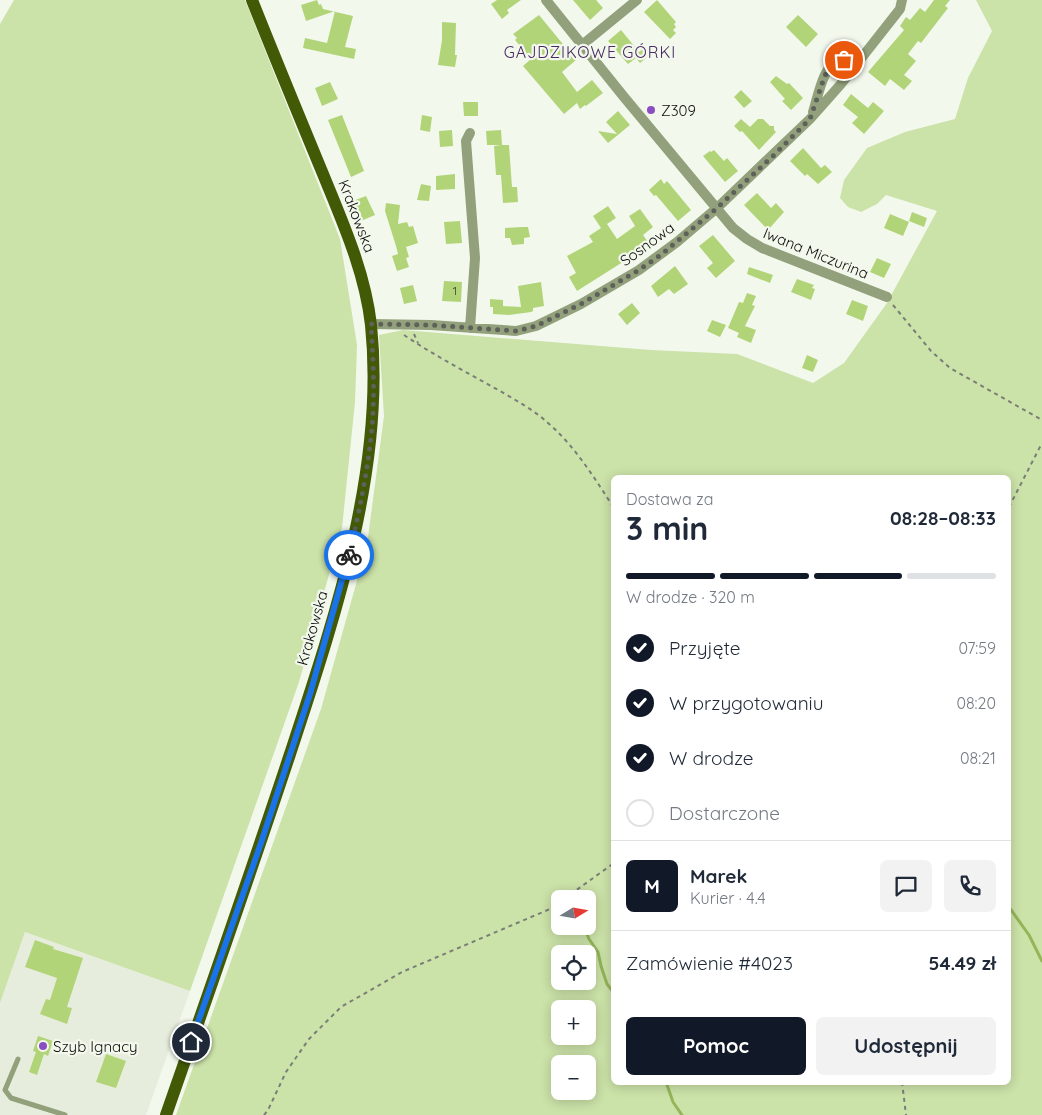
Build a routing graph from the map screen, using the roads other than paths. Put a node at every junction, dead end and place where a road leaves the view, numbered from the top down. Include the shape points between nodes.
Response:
1 (252, 0) edge
2 (546, 0) edge
3 (637, 0) edge
4 (902, 0) edge
5 (582, 45) junction
6 (854, 68) junction
7 (810, 119) junction
8 (470, 133) dead end
9 (717, 208) junction
10 (887, 297) road end
11 (371, 324) junction
12 (470, 328) junction
13 (18, 1059) dead end
14 (65, 1115) edge
15 (166, 1115) edge

1 - 11 main road, Krakowska via 347,233 362,279
2 - 5 street, Iwana Miczurina
3 - 5 street
4 - 6 street, Sosnowa via 900,9
5 - 9 street, Iwana Miczurina
6 - 7 street, Sosnowa
6 - 7 street, Sosnowa via 840,59 832,63
7 - 9 street, Sosnowa
8 - 12 street via 466,141 475,258
9 - 10 street, Iwana Miczurina via 733,228 762,248
9 - 12 street, Sosnowa via 639,270 560,315 516,331
11 - 12 street, Sosnowa
11 - 15 main road, Krakowska via 372,426 361,502 342,582 310,694 261,843
13 - 14 lane via 5,1090 11,1098

